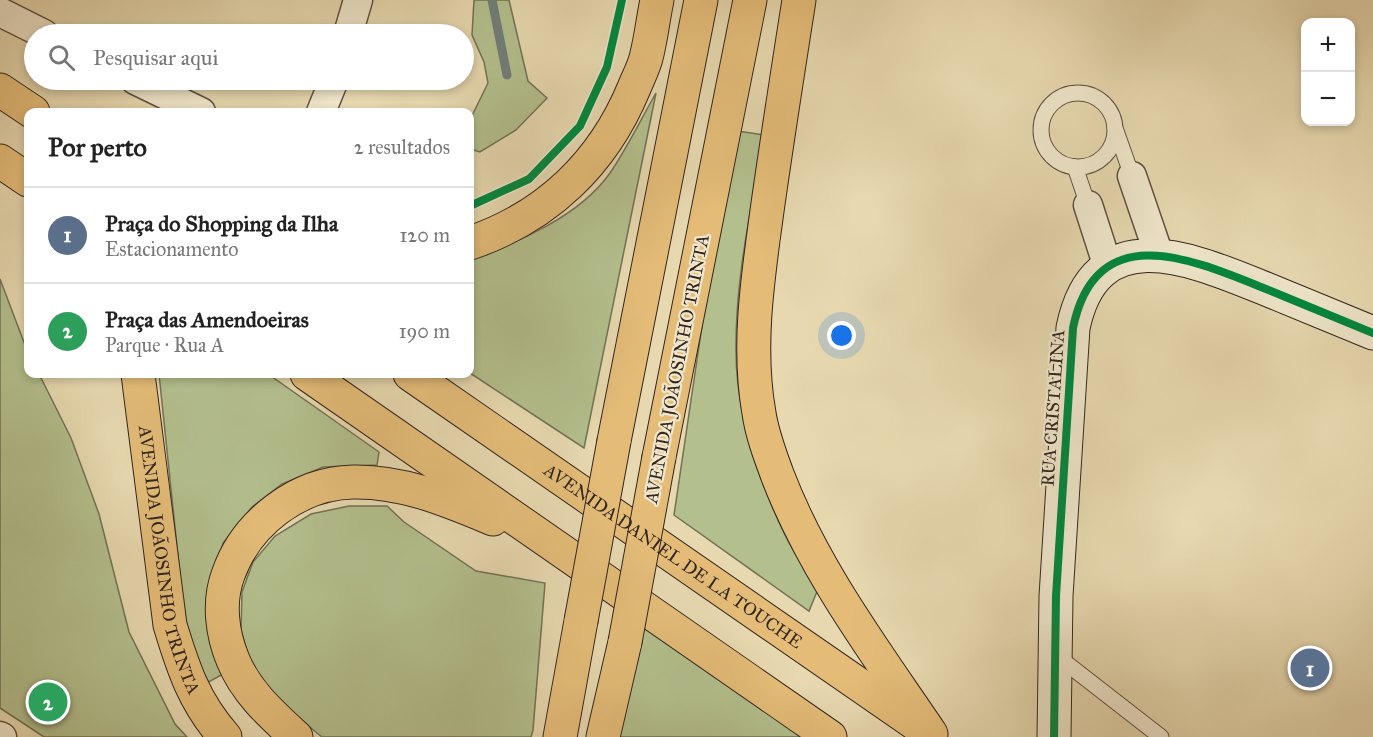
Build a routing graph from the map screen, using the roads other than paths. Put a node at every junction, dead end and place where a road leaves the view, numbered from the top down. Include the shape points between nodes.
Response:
1 (358, 0) edge
2 (657, 0) edge
3 (700, 0) edge
4 (750, 0) edge
5 (799, 0) edge
6 (0, 12) edge
7 (24, 24) edge
8 (351, 24) edge
9 (0, 90) edge
10 (156, 90) edge
11 (330, 90) edge
12 (27, 108) edge
13 (193, 108) edge
14 (323, 108) edge
15 (1114, 126) junction
16 (1075, 167) junction
17 (1132, 176) joint
18 (1088, 205) joint
19 (474, 242) edge
20 (1159, 255) junction
21 (1108, 267) junction
22 (1373, 333) edge
23 (139, 378) edge
24 (313, 378) edge
25 (416, 378) edge
26 (550, 542) junction
27 (1055, 655) junction
28 (933, 736) edge
29 (225, 737) edge
30 (296, 737) edge
31 (560, 737) edge
32 (603, 737) edge
33 (830, 737) edge
34 (1054, 737) edge
35 (1161, 737) edge

1 - 8 street
2 - 19 main road via 645,60 622,116 590,164 555,198 523,220
3 - 31 main road, bridge
4 - 32 main road, AVENIDA JOÃOSINHO TRINTA, bridge
5 - 28 main road via 755,294 754,370 759,414 772,461 810,547 842,602
6 - 7 street
9 - 12 main road
10 - 13 street
11 - 14 street
15 - 16 lane via 1114,139 1099,161
15 - 16 lane via 1111,114 1091,96 1068,94 1048,108 1042,121 1044,146 1052,157
15 - 17 lane
16 - 18 lane
17 - 20 street
18 - 21 street
20 - 21 street, RUA CRISTALINA via 1135,257
20 - 22 street, RUA CRISTALINA via 1221,271
21 - 27 street, RUA CRISTALINA via 1080,299 1072,328
23 - 29 main road, AVENIDA JOÃOSINHO TRINTA via 170,625 198,701
24 - 26 main road
25 - 28 main road, AVENIDA DANIEL DE LA TOUCHE
26 - 30 main road via 439,497 378,482 326,486 279,507 260,523 241,548 227,575 222,603 224,630 246,685 260,704
26 - 33 main road
27 - 34 street, RUA CRISTALINA
27 - 35 lane

